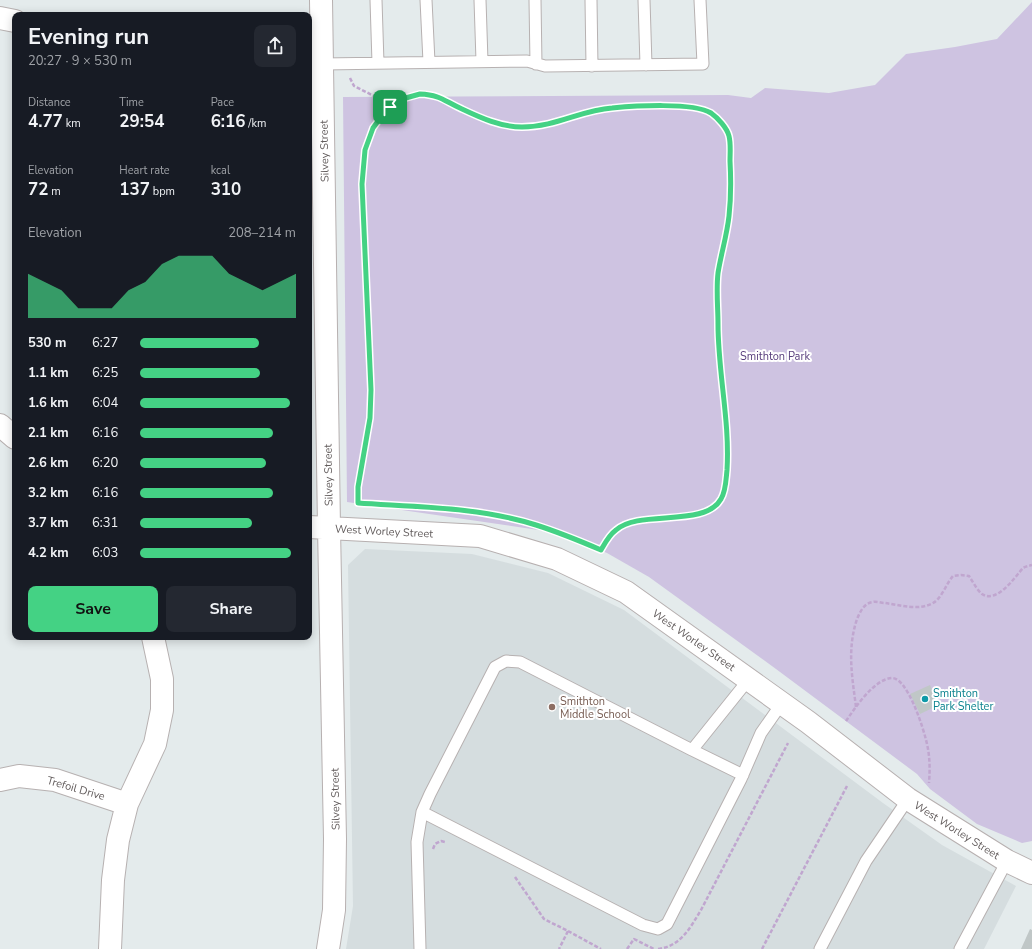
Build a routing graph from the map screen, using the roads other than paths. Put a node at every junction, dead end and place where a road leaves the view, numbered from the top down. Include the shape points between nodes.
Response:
1 (321, 0) edge
2 (376, 0) edge
3 (426, 0) edge
4 (480, 0) edge
5 (535, 0) edge
6 (591, 0) edge
7 (644, 0) edge
8 (700, 0) edge
9 (0, 18) edge
10 (12, 20) edge
11 (482, 61) junction
12 (429, 62) junction
13 (378, 63) junction
14 (323, 64) junction
15 (536, 64) junction
16 (646, 64) junction
17 (592, 66) junction
18 (0, 425) edge
19 (12, 435) edge
20 (319, 528) edge
21 (154, 640) edge
22 (749, 679) junction
23 (782, 703) junction
24 (692, 750) junction
25 (743, 775) junction
26 (0, 780) edge
27 (908, 799) junction
28 (127, 804) junction
29 (422, 812) junction
30 (1007, 861) junction
31 (1032, 873) edge
32 (110, 949) edge
33 (328, 949) edge
34 (420, 949) edge
35 (820, 949) edge
36 (960, 949) edge

1 - 14 street, Silvey Street
2 - 13 lane
3 - 12 lane
4 - 11 lane
5 - 15 lane
6 - 17 lane
7 - 16 lane
8 - 16 lane via 703,64
9 - 10 street
11 - 12 lane
11 - 15 lane via 527,61
12 - 13 lane
13 - 14 lane
14 - 20 street, Silvey Street
15 - 17 lane
16 - 17 lane
18 - 19 street
20 - 22 street, West Worley Street via 480,536 557,559 626,592
20 - 33 street, Silvey Street via 336,839 334,910
21 - 28 street via 162,679 162,710 154,744
22 - 23 street, West Worley Street
22 - 24 lane
23 - 25 lane via 761,733
23 - 27 street, West Worley Street
24 - 25 lane
24 - 29 lane via 520,662 506,661 495,667
25 - 29 lane via 667,924 658,929 644,925
26 - 28 street, Trefoil Drive via 19,776 55,780
27 - 30 street, West Worley Street
27 - 35 lane via 866,861
28 - 32 street via 118,840 113,880
29 - 34 lane via 417,842
30 - 31 street, West Worley Street
30 - 36 lane

